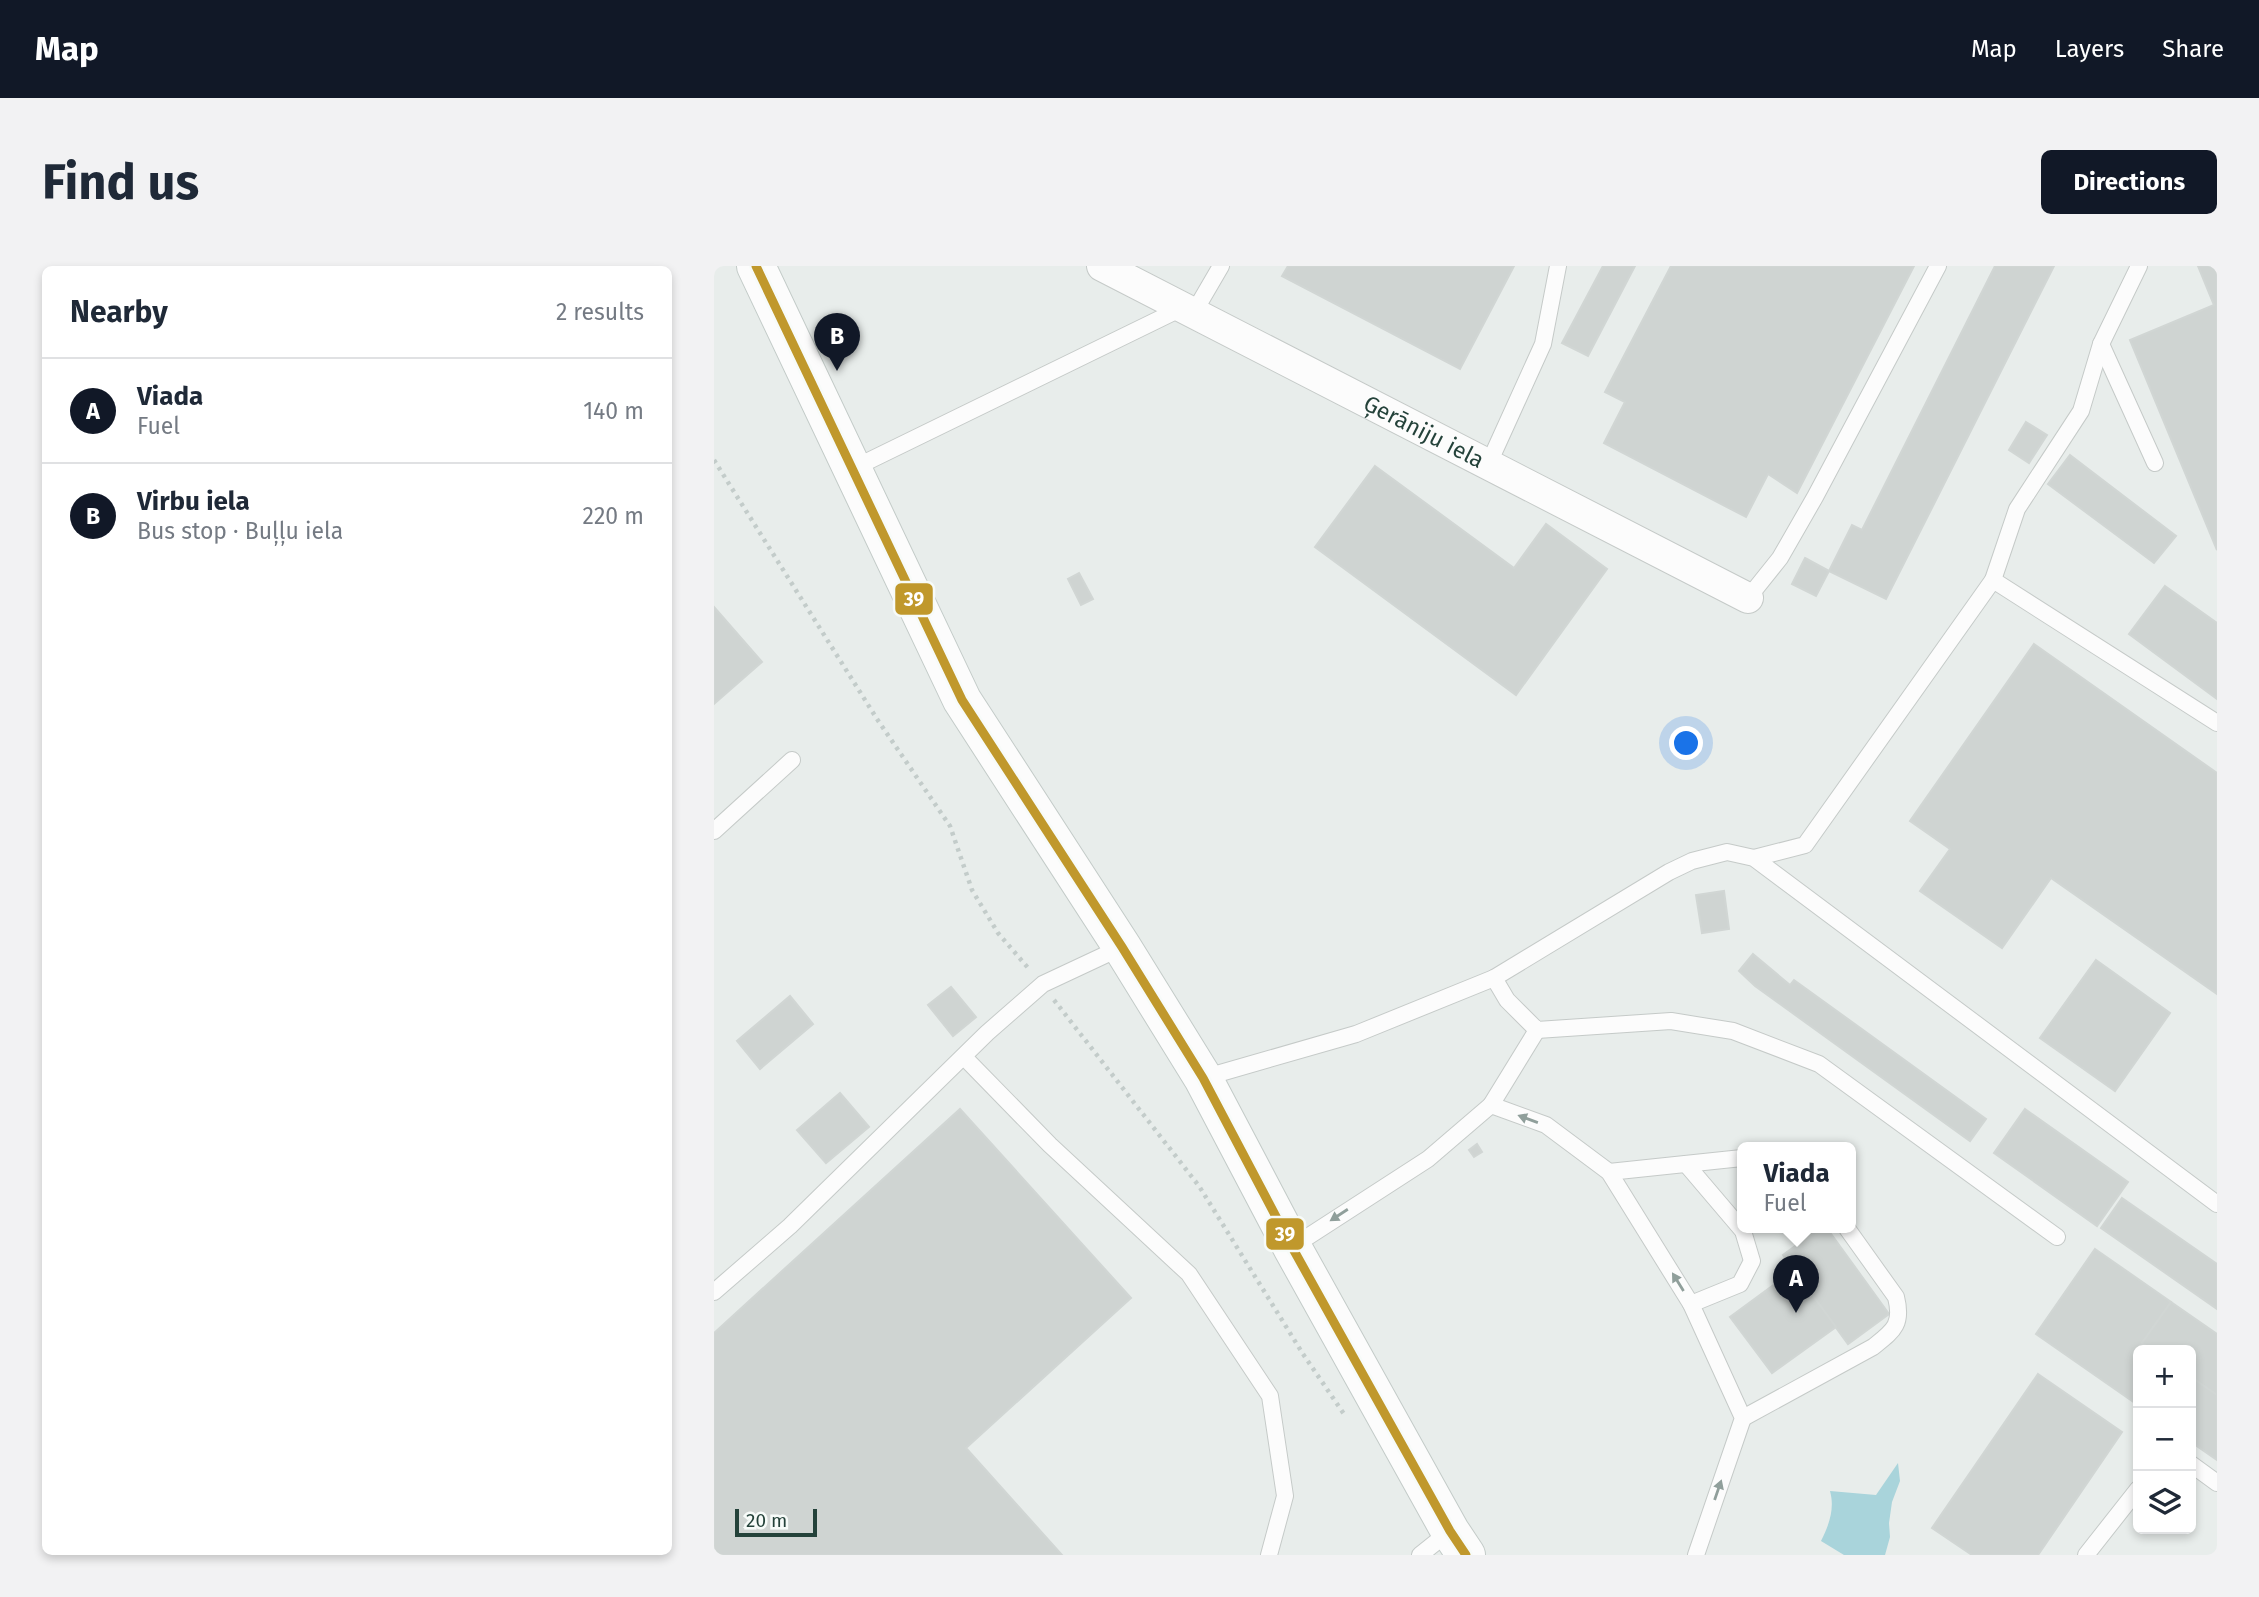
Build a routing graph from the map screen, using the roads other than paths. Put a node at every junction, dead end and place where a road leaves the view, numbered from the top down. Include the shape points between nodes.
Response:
1 (756, 266) edge
2 (1102, 266) edge
3 (1221, 266) edge
4 (1558, 266) edge
5 (1938, 266) edge
6 (2139, 266) edge
7 (1187, 311) junction
8 (2101, 344) junction
9 (1489, 463) junction
10 (2155, 463) dead end
11 (852, 468) junction
12 (1993, 580) junction
13 (1748, 598) joint
14 (2217, 723) edge
15 (792, 760) dead end
16 (714, 831) edge
17 (1754, 858) junction
18 (1122, 947) junction
19 (1494, 978) junction
20 (1537, 1031) junction
21 (964, 1058) junction
22 (1203, 1078) junction
23 (1491, 1105) junction
24 (1737, 1159) edge
25 (1686, 1164) junction
26 (1609, 1172) junction
27 (2217, 1203) edge
28 (1737, 1224) edge
29 (1744, 1233) edge
30 (1850, 1233) edge
31 (2057, 1237) dead end
32 (1292, 1247) junction
33 (714, 1292) edge
34 (1691, 1304) junction
35 (1743, 1418) junction
36 (2196, 1468) edge
37 (2217, 1483) edge
38 (2133, 1495) edge
39 (1458, 1543) edge
40 (1269, 1555) edge
41 (1420, 1555) edge
42 (1696, 1555) edge
43 (2086, 1555) edge

1 - 11 street
2 - 7 street, Ģerāniju iela
3 - 7 lane
4 - 9 lane via 1543,345
5 - 13 lane via 1780,558
6 - 8 lane
7 - 9 street, Ģerāniju iela
7 - 11 lane
8 - 10 lane
8 - 12 lane via 2081,411 2017,509
9 - 13 street, Ģerāniju iela
11 - 18 street via 962,700
12 - 14 lane
12 - 17 lane via 1805,845
15 - 16 lane
17 - 19 lane via 1727,852 1692,861
17 - 27 lane
18 - 21 lane via 1043,984
18 - 22 street
19 - 20 lane via 1507,1000
19 - 22 lane via 1356,1034
20 - 23 lane
20 - 31 lane via 1671,1021 1733,1031 1819,1064
21 - 33 lane via 790,1226
21 - 40 lane via 1189,1274 1270,1396 1285,1496
22 - 32 street
26 -> 23 lane via 1546,1125
23 -> 32 lane via 1428,1158
24 - 25 lane
25 - 26 lane
25 - 28 lane
34 -> 26 lane
29 - 34 lane via 1752,1261 1740,1284
30 - 35 lane via 1896,1297 1898,1322 1873,1347
32 - 39 street
34 - 35 lane
42 -> 35 lane
36 - 37 lane
38 - 43 lane
39 - 41 lane

